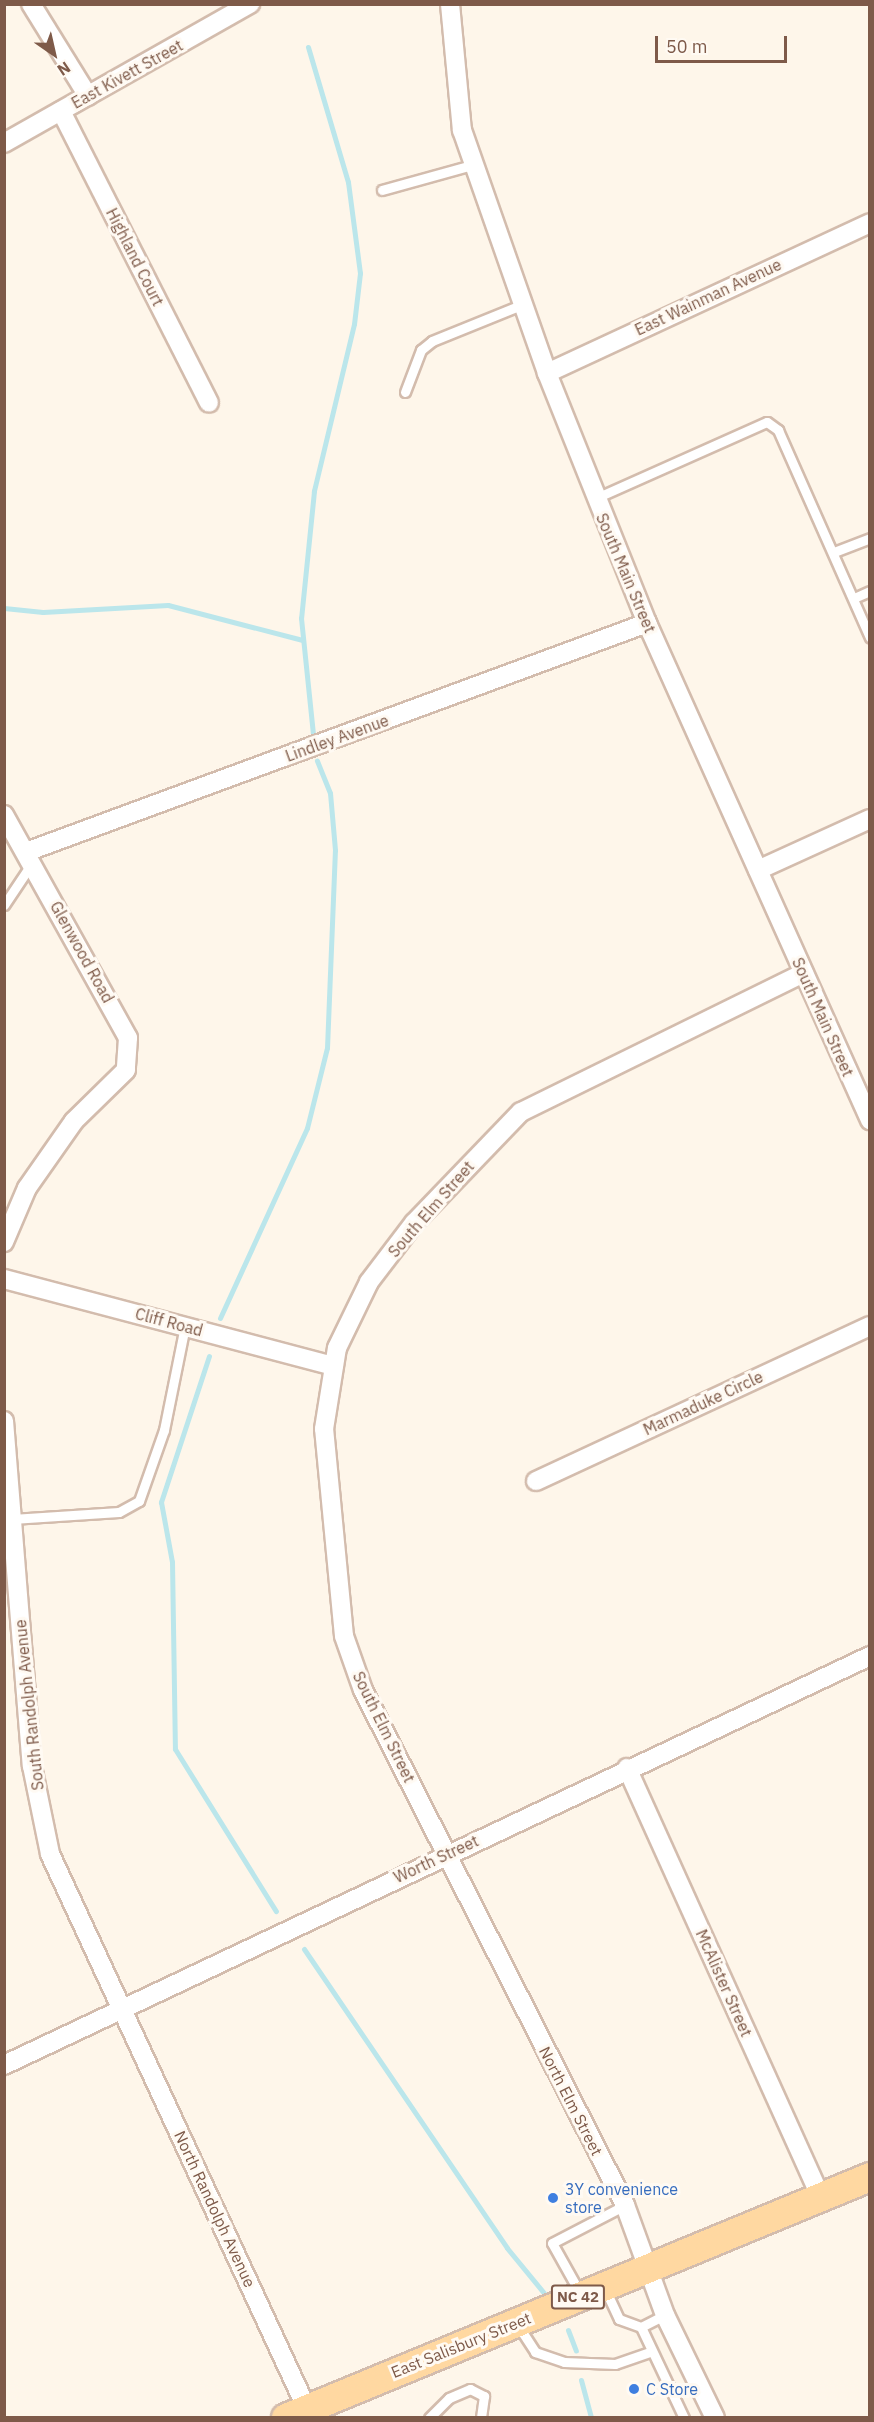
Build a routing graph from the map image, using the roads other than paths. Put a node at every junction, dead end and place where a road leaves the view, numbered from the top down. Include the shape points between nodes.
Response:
1 (31, 4) edge
2 (250, 4) edge
3 (450, 4) edge
4 (88, 96) junction
5 (61, 111) junction
6 (4, 143) edge
7 (472, 165) junction
8 (382, 190) dead end
9 (870, 223) edge
10 (521, 305) junction
11 (547, 373) junction
12 (405, 392) dead end
13 (209, 403) dead end
14 (594, 499) junction
15 (870, 538) edge
16 (834, 552) junction
17 (870, 591) edge
18 (854, 598) junction
19 (647, 623) junction
20 (870, 638) edge
21 (4, 815) edge
22 (870, 819) edge
23 (29, 857) junction
24 (758, 870) junction
25 (4, 905) edge
26 (804, 973) junction
27 (870, 1120) edge
28 (4, 1242) edge
29 (4, 1279) edge
30 (185, 1326) junction
31 (870, 1326) edge
32 (334, 1366) junction
33 (4, 1421) edge
34 (536, 1481) dead end
35 (12, 1519) junction
36 (870, 1656) edge
37 (627, 1768) junction
38 (447, 1854) junction
39 (122, 2008) junction
40 (4, 2065) edge
41 (870, 2178) edge
42 (821, 2197) junction
43 (625, 2205) junction
44 (650, 2267) junction
45 (593, 2291) junction
46 (665, 2315) junction
47 (517, 2322) junction
48 (641, 2327) junction
49 (652, 2351) junction
50 (297, 2413) edge
51 (714, 2417) edge
52 (429, 2418) edge
53 (481, 2418) edge
54 (684, 2418) edge

1 - 4 street
2 - 4 street, East Kivett Street
3 - 7 street, South Main Street via 454,74
4 - 5 street, East Kivett Street
5 - 6 street, East Kivett Street
5 - 13 street, Highland Court
7 - 8 lane
7 - 10 street, South Main Street
9 - 11 street, East Wainman Avenue
10 - 11 street, South Main Street
10 - 12 lane via 432,341 421,350
11 - 14 street, South Main Street
14 - 16 lane via 767,422 778,430
14 - 19 street, South Main Street
15 - 16 lane
16 - 18 lane
17 - 18 lane
18 - 20 lane
19 - 23 street, Lindley Avenue
19 - 24 street, South Main Street
21 - 23 street, Glenwood Road
22 - 24 street
23 - 25 lane
23 - 28 street, Glenwood Road via 128,1038 126,1070 74,1121 27,1188
24 - 26 street, South Main Street
26 - 27 street, South Main Street
26 - 32 street, South Elm Street via 521,1112 414,1223 369,1282
29 - 30 street, Cliff Road
30 - 32 street, Cliff Road
30 - 35 lane via 164,1430 139,1502 119,1512
31 - 34 street, Marmaduke Circle
32 - 38 street, South Elm Street via 324,1429 344,1636 363,1690
33 - 35 street, South Randolph Avenue
35 - 39 street, South Randolph Avenue via 32,1766 50,1854
36 - 37 street, Worth Street
37 - 38 street, Worth Street
37 - 42 street, McAlister Street
38 - 39 street, Worth Street
38 - 43 street, North Elm Street
39 - 40 street, Worth Street
39 - 50 street, North Randolph Avenue
41 - 42 main road, East Salisbury Street / NC 42
42 - 44 main road, East Salisbury Street / NC 42
43 - 44 street, North Elm Street
43 - 45 lane via 552,2243
44 - 45 main road, East Salisbury Street / NC 42
44 - 46 street, North Elm Street
45 - 47 main road, East Salisbury Street / NC 42
45 - 48 lane via 619,2319
46 - 48 lane
46 - 51 street, North Elm Street
47 - 49 lane via 525,2341 549,2360 615,2364
47 - 50 main road, East Salisbury Street / NC 42
48 - 49 lane
49 - 54 lane
52 - 53 lane via 449,2398 470,2389 484,2396

